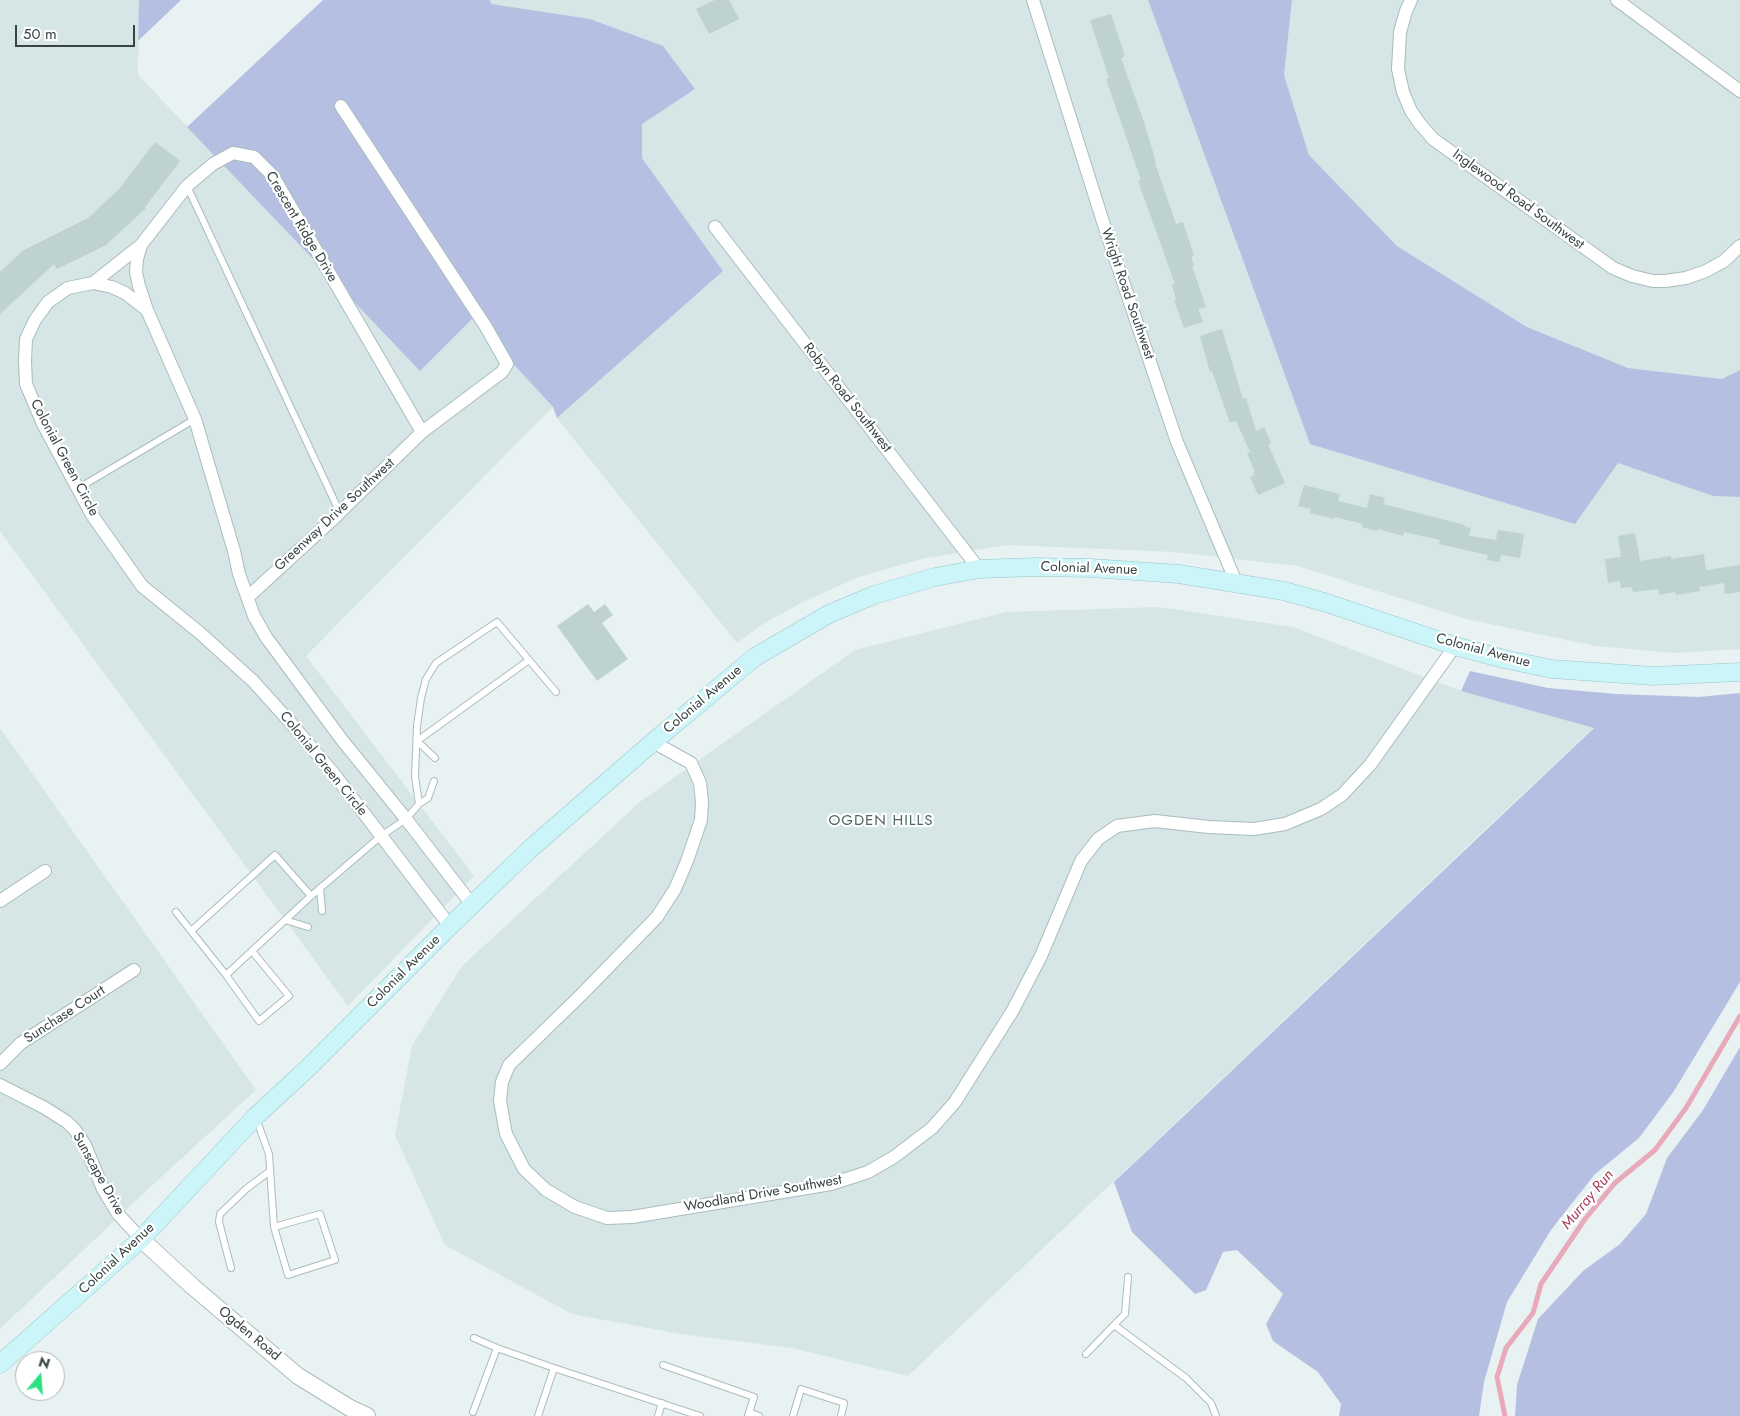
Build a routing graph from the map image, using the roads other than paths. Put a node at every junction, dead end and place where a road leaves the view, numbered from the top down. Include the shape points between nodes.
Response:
1 (1033, 0) edge
2 (1412, 0) edge
3 (1617, 0) edge
4 (1740, 90) edge
5 (341, 106) dead end
6 (188, 186) junction
7 (715, 227) dead end
8 (141, 245) junction
9 (1740, 246) edge
10 (93, 283) junction
11 (148, 310) junction
12 (195, 419) junction
13 (422, 432) junction
14 (77, 489) junction
15 (340, 513) junction
16 (979, 568) junction
17 (1236, 582) junction
18 (248, 597) junction
19 (1455, 646) junction
20 (529, 660) junction
21 (1740, 672) edge
22 (556, 692) dead end
23 (417, 741) junction
24 (653, 742) junction
25 (435, 758) dead end
26 (434, 781) dead end
27 (420, 804) junction
28 (406, 819) junction
29 (381, 836) junction
30 (45, 871) dead end
31 (320, 888) junction
32 (311, 896) junction
33 (0, 901) edge
34 (473, 906) junction
35 (322, 911) dead end
36 (176, 912) dead end
37 (285, 920) junction
38 (450, 926) junction
39 (308, 927) dead end
40 (191, 931) junction
41 (252, 951) junction
42 (134, 970) dead end
43 (226, 975) junction
44 (0, 1064) edge
45 (0, 1085) edge
46 (256, 1116) junction
47 (270, 1171) junction
48 (274, 1227) junction
49 (141, 1239) junction
50 (231, 1268) dead end
51 (1128, 1276) dead end
52 (1114, 1325) junction
53 (474, 1338) dead end
54 (497, 1348) junction
55 (1086, 1354) dead end
56 (0, 1364) edge
57 (663, 1365) dead end
58 (554, 1368) junction
59 (662, 1404) junction
60 (473, 1412) dead end
61 (748, 1414) edge
62 (367, 1416) edge
63 (538, 1416) edge
64 (658, 1416) edge
65 (700, 1416) edge
66 (759, 1416) edge
67 (793, 1416) edge
68 (841, 1416) edge
69 (1216, 1416) edge

1 - 17 street, Wright Road Southwest via 1177,442
2 - 9 street, Inglewood Road Southwest via 1400,32 1398,69 1411,111 1433,139 1613,268 1632,276 1653,281 1686,278 1724,261
3 - 4 street
5 - 13 street, Greenway Drive Southwest via 508,364 502,372
6 - 8 street, Crescent Ridge Drive
6 - 13 street, Crescent Ridge Drive via 213,164 233,153 254,157 273,176
6 - 15 lane
7 - 16 street, Robyn Road Southwest
8 - 10 street, Crescent Ridge Drive
8 - 11 street via 136,272
10 - 11 street, Colonial Green Circle via 125,293
10 - 14 street, Colonial Green Circle via 68,288 48,302 26,339 24,361 26,384
11 - 12 street
12 - 14 lane
12 - 18 street
13 - 15 street, Greenway Drive Southwest
14 - 29 street, Colonial Green Circle via 142,586 253,681 334,774
15 - 18 street, Greenway Drive Southwest
16 - 17 main road, Colonial Avenue via 1091,568
16 - 24 main road, Colonial Avenue via 935,577 829,614 755,657
17 - 19 main road, Colonial Avenue via 1327,603
18 - 28 street via 266,637 342,740
19 - 21 main road, Colonial Avenue via 1552,669 1678,676
19 - 24 street, Woodland Drive Southwest via 1370,765 1342,795 1321,809 1285,824 1254,829 1155,821 1117,826 1098,839 1081,861 1041,956 1013,1010 960,1094 932,1128 894,1157 868,1172 831,1184 607,1218 575,1207 546,1190 524,1169 506,1134 500,1101 502,1082 509,1065 657,917 688,861 701,820 700,783 691,763
20 - 22 lane
20 - 23 lane
20 - 23 lane via 497,622 436,663 426,679 421,698
23 - 25 lane
23 - 27 lane via 415,776
24 - 34 main road, Colonial Avenue via 530,849
26 - 27 lane via 428,798
27 - 28 lane
28 - 29 lane
28 - 34 street
29 - 31 lane
29 - 38 street, Colonial Green Circle
30 - 33 street
31 - 32 lane
31 - 35 lane
32 - 37 lane
32 - 40 lane via 275,855
34 - 38 main road, Colonial Avenue
36 - 40 lane
37 - 39 lane
37 - 41 lane
38 - 46 main road, Colonial Avenue
40 - 43 lane
41 - 43 lane
41 - 43 lane via 289,996 259,1022
42 - 44 street, Sunchase Court via 21,1044
45 - 49 street, Sunscape Drive via 45,1108 75,1130 118,1214
46 - 47 lane via 269,1154
46 - 49 main road, Colonial Avenue
47 - 48 lane
47 - 50 lane via 220,1214 219,1222
48 - 48 lane via 288,1275 336,1260 320,1214
49 - 56 main road, Colonial Avenue
49 - 62 street, Ogden Road via 298,1376
51 - 52 lane via 1125,1314
52 - 55 lane
52 - 69 lane via 1186,1378 1211,1403
53 - 54 lane
54 - 58 lane
54 - 60 lane
57 - 61 lane via 754,1398
58 - 59 lane
58 - 63 lane
59 - 64 lane
59 - 65 lane
61 - 66 lane
67 - 68 lane via 801,1390 844,1403

